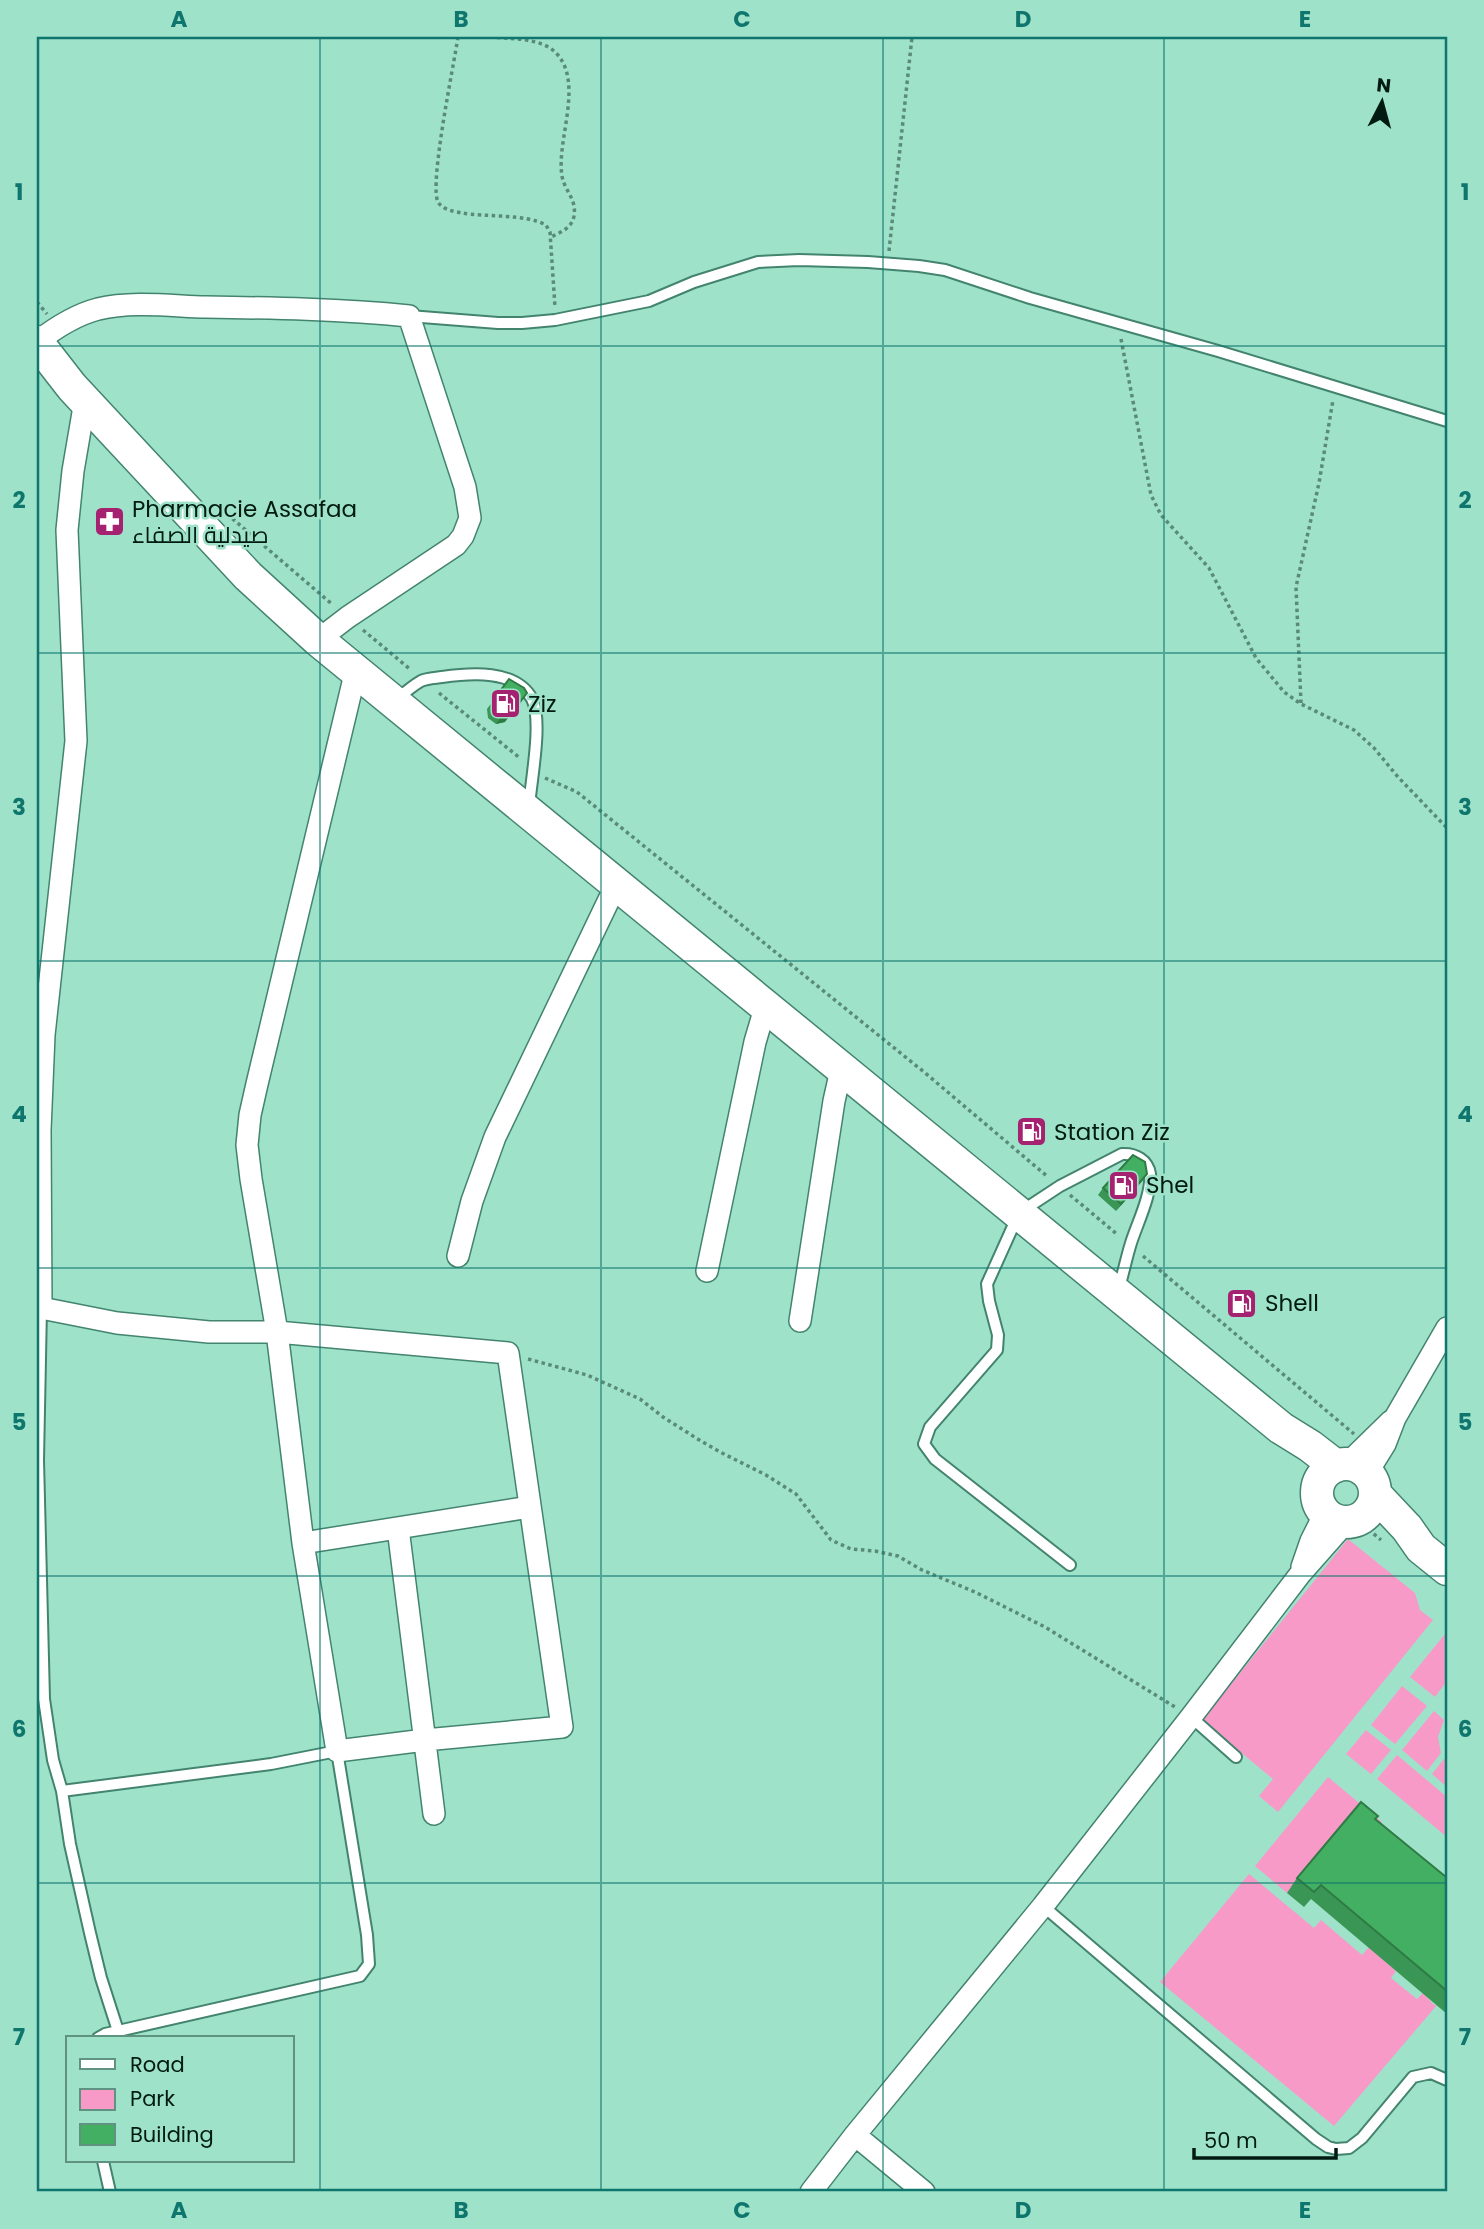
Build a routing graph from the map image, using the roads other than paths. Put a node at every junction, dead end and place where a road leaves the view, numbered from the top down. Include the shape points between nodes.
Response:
1 (409, 316) junction
2 (37, 342) edge
3 (85, 401) junction
4 (1447, 421) edge
5 (318, 640) junction
6 (356, 670) junction
7 (393, 702) junction
8 (528, 811) junction
9 (616, 885) junction
10 (765, 1008) junction
11 (841, 1070) junction
12 (1020, 1213) junction
13 (458, 1256) dead end
14 (707, 1271) dead end
15 (1118, 1294) junction
16 (41, 1308) junction
17 (800, 1321) dead end
18 (1447, 1328) edge
19 (277, 1332) junction
20 (1440, 1359) edge
21 (1395, 1418) junction
22 (1349, 1486) junction
23 (530, 1507) junction
24 (398, 1528) junction
25 (303, 1543) junction
26 (1070, 1565) dead end
27 (1447, 1570) edge
28 (1191, 1717) junction
29 (425, 1740) junction
30 (337, 1751) junction
31 (1236, 1757) dead end
32 (62, 1791) junction
33 (434, 1814) dead end
34 (1043, 1906) junction
35 (118, 2031) junction
36 (102, 2036) edge
37 (1447, 2080) edge
38 (855, 2135) junction
39 (103, 2162) edge
40 (110, 2192) edge
41 (811, 2192) edge
42 (923, 2192) edge

1 - 2 street via 111,307 57,327
1 - 4 lane via 498,323 555,320 649,301 758,262 887,263 945,270
1 - 5 street via 465,487 470,518 456,545
2 - 3 main road
3 - 5 main road via 248,576
3 - 16 street via 68,517 76,741 44,1035
5 - 6 main road
6 - 7 main road
6 - 19 street via 250,1115 251,1179
7 - 8 main road
7 - 8 lane via 423,680 464,674 509,680 526,691 537,720
8 - 9 main road
9 - 10 main road
9 - 13 street via 495,1137
10 - 11 main road
10 - 14 street
11 - 12 main road
11 - 17 street
12 - 15 main road
12 - 15 lane via 1122,1154 1138,1156 1150,1172 1149,1180
12 - 26 lane via 987,1283 998,1350 930,1427 923,1444 934,1459
15 - 22 main road via 1281,1428 1310,1446
16 - 19 street via 130,1324 209,1332
16 - 32 lane via 38,1460 44,1688 53,1760
18 - 20 street
19 - 23 street via 508,1353
19 - 25 street
20 - 21 street
21 - 22 street
21 - 22 street via 1385,1444
22 - 27 main road via 1390,1538 1421,1548
22 - 28 street via 1311,1541 1301,1573
23 - 24 street
23 - 29 street via 562,1727
24 - 25 street
24 - 29 street
25 - 30 street
28 - 31 lane
28 - 34 street
29 - 30 street
29 - 33 street
30 - 32 lane
30 - 35 lane via 367,1935 369,1964 360,1976
32 - 35 lane via 90,1933
34 - 37 lane via 1328,2147 1349,2148 1362,2138 1413,2077 1431,2073
34 - 38 street
35 - 36 lane
38 - 41 street
38 - 42 street
39 - 40 lane

